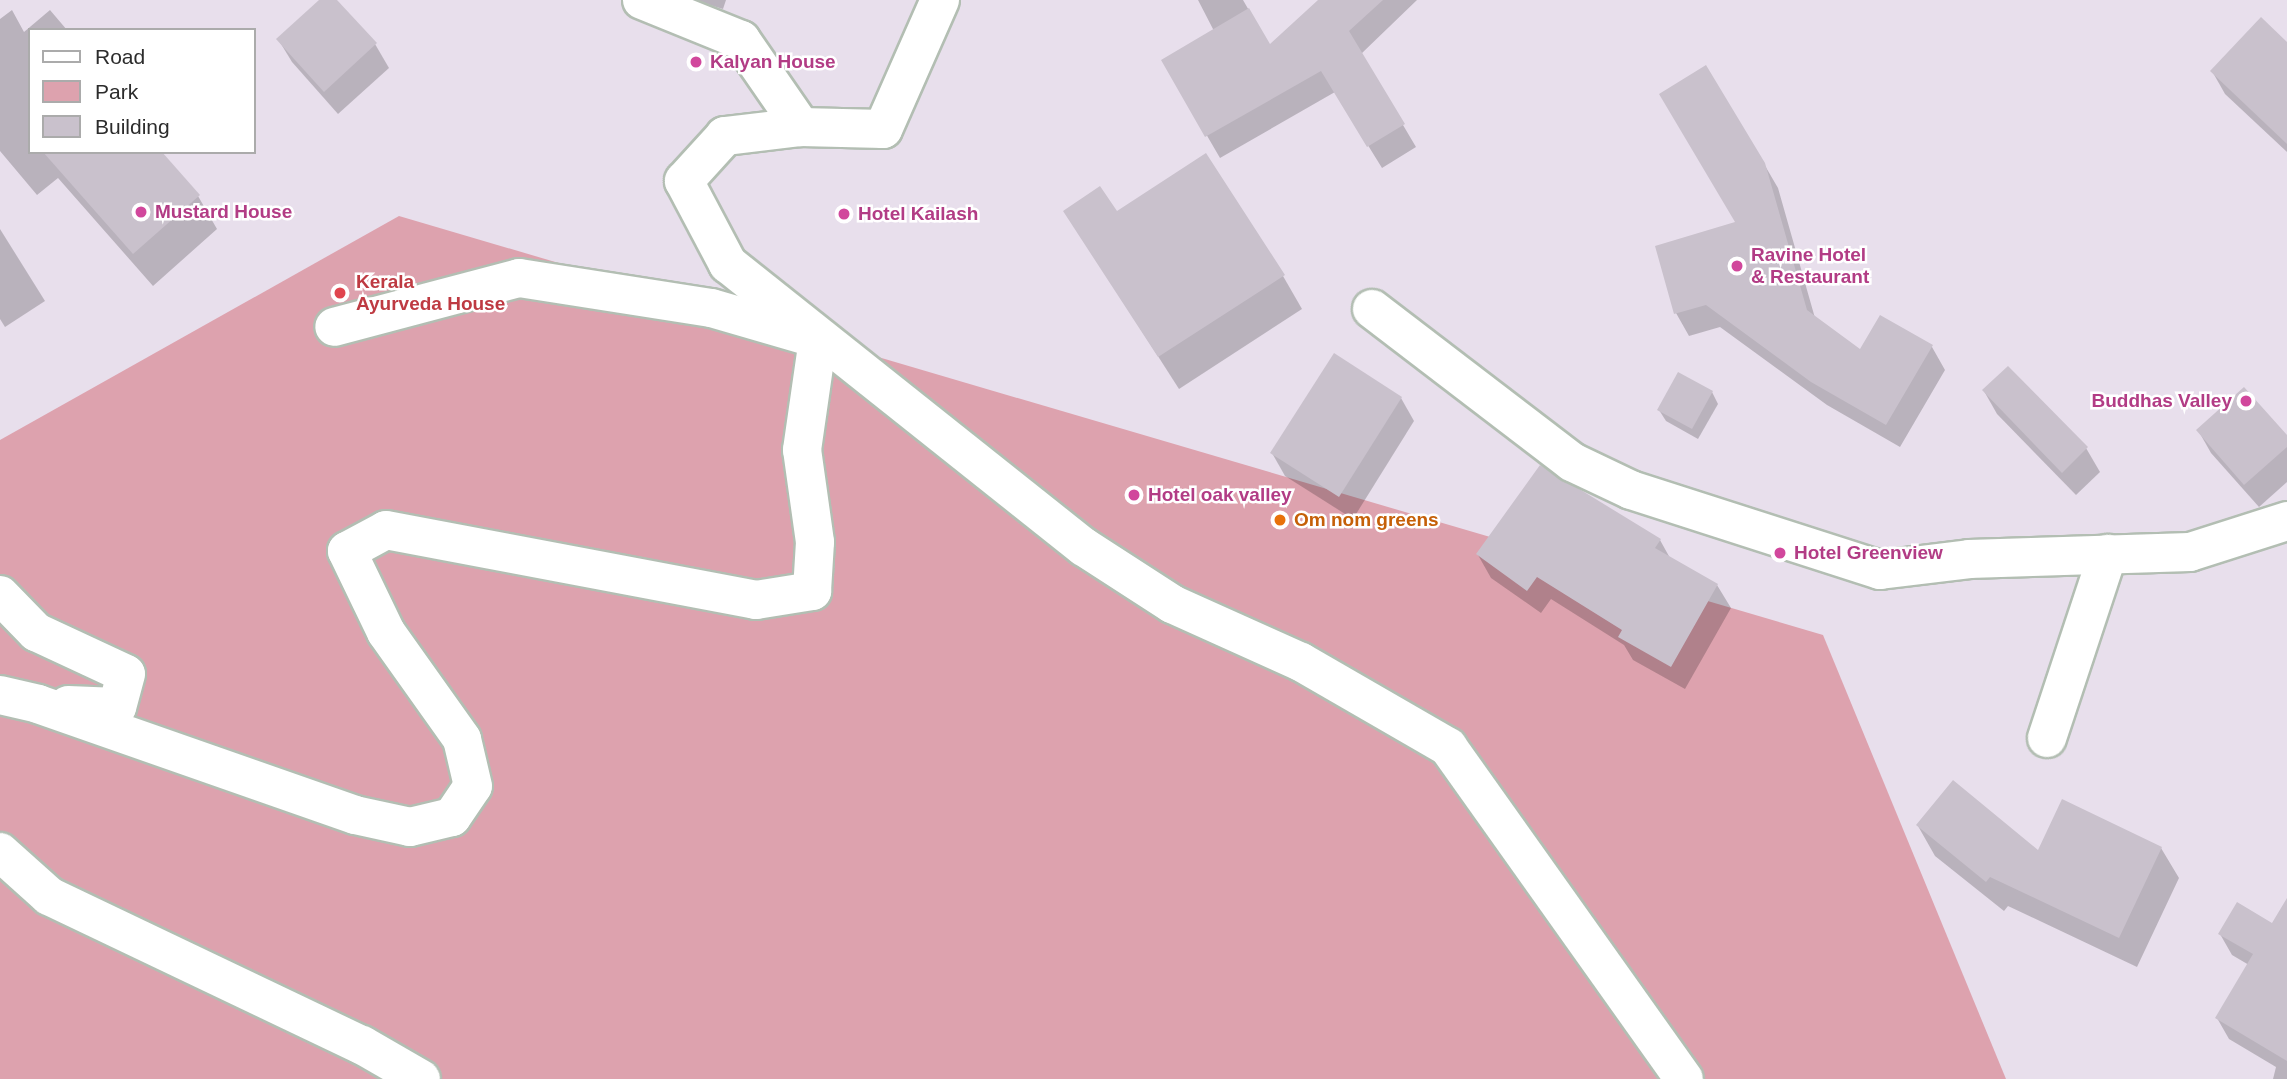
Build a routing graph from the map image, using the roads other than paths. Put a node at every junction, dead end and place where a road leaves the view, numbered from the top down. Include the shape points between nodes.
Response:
1 (642, 0) edge
2 (940, 0) edge
3 (801, 127) junction
4 (1372, 309) dead end
5 (334, 327) dead end
6 (818, 339) junction
7 (2287, 521) edge
8 (2108, 554) junction
9 (0, 595) edge
10 (0, 695) edge
11 (38, 704) junction
12 (2047, 738) dead end
13 (0, 852) edge
14 (421, 1079) edge
15 (1684, 1079) edge

1 - 3 street via 741,40
2 - 3 street via 883,129
3 - 6 street via 725,136 684,181 728,264
4 - 8 street via 1572,462 1631,490 1880,570 1969,559
5 - 6 street via 519,278 711,307
6 - 11 street via 802,450 815,542 812,592 756,600 386,530 347,551 386,632 461,739 473,786 452,817 410,827 355,815
6 - 15 street via 1084,547 1172,604 1301,662 1448,747
7 - 8 street via 2190,552
8 - 12 street
9 - 11 street via 36,632 126,674 117,707
10 - 11 street
13 - 14 street via 49,896 362,1045

